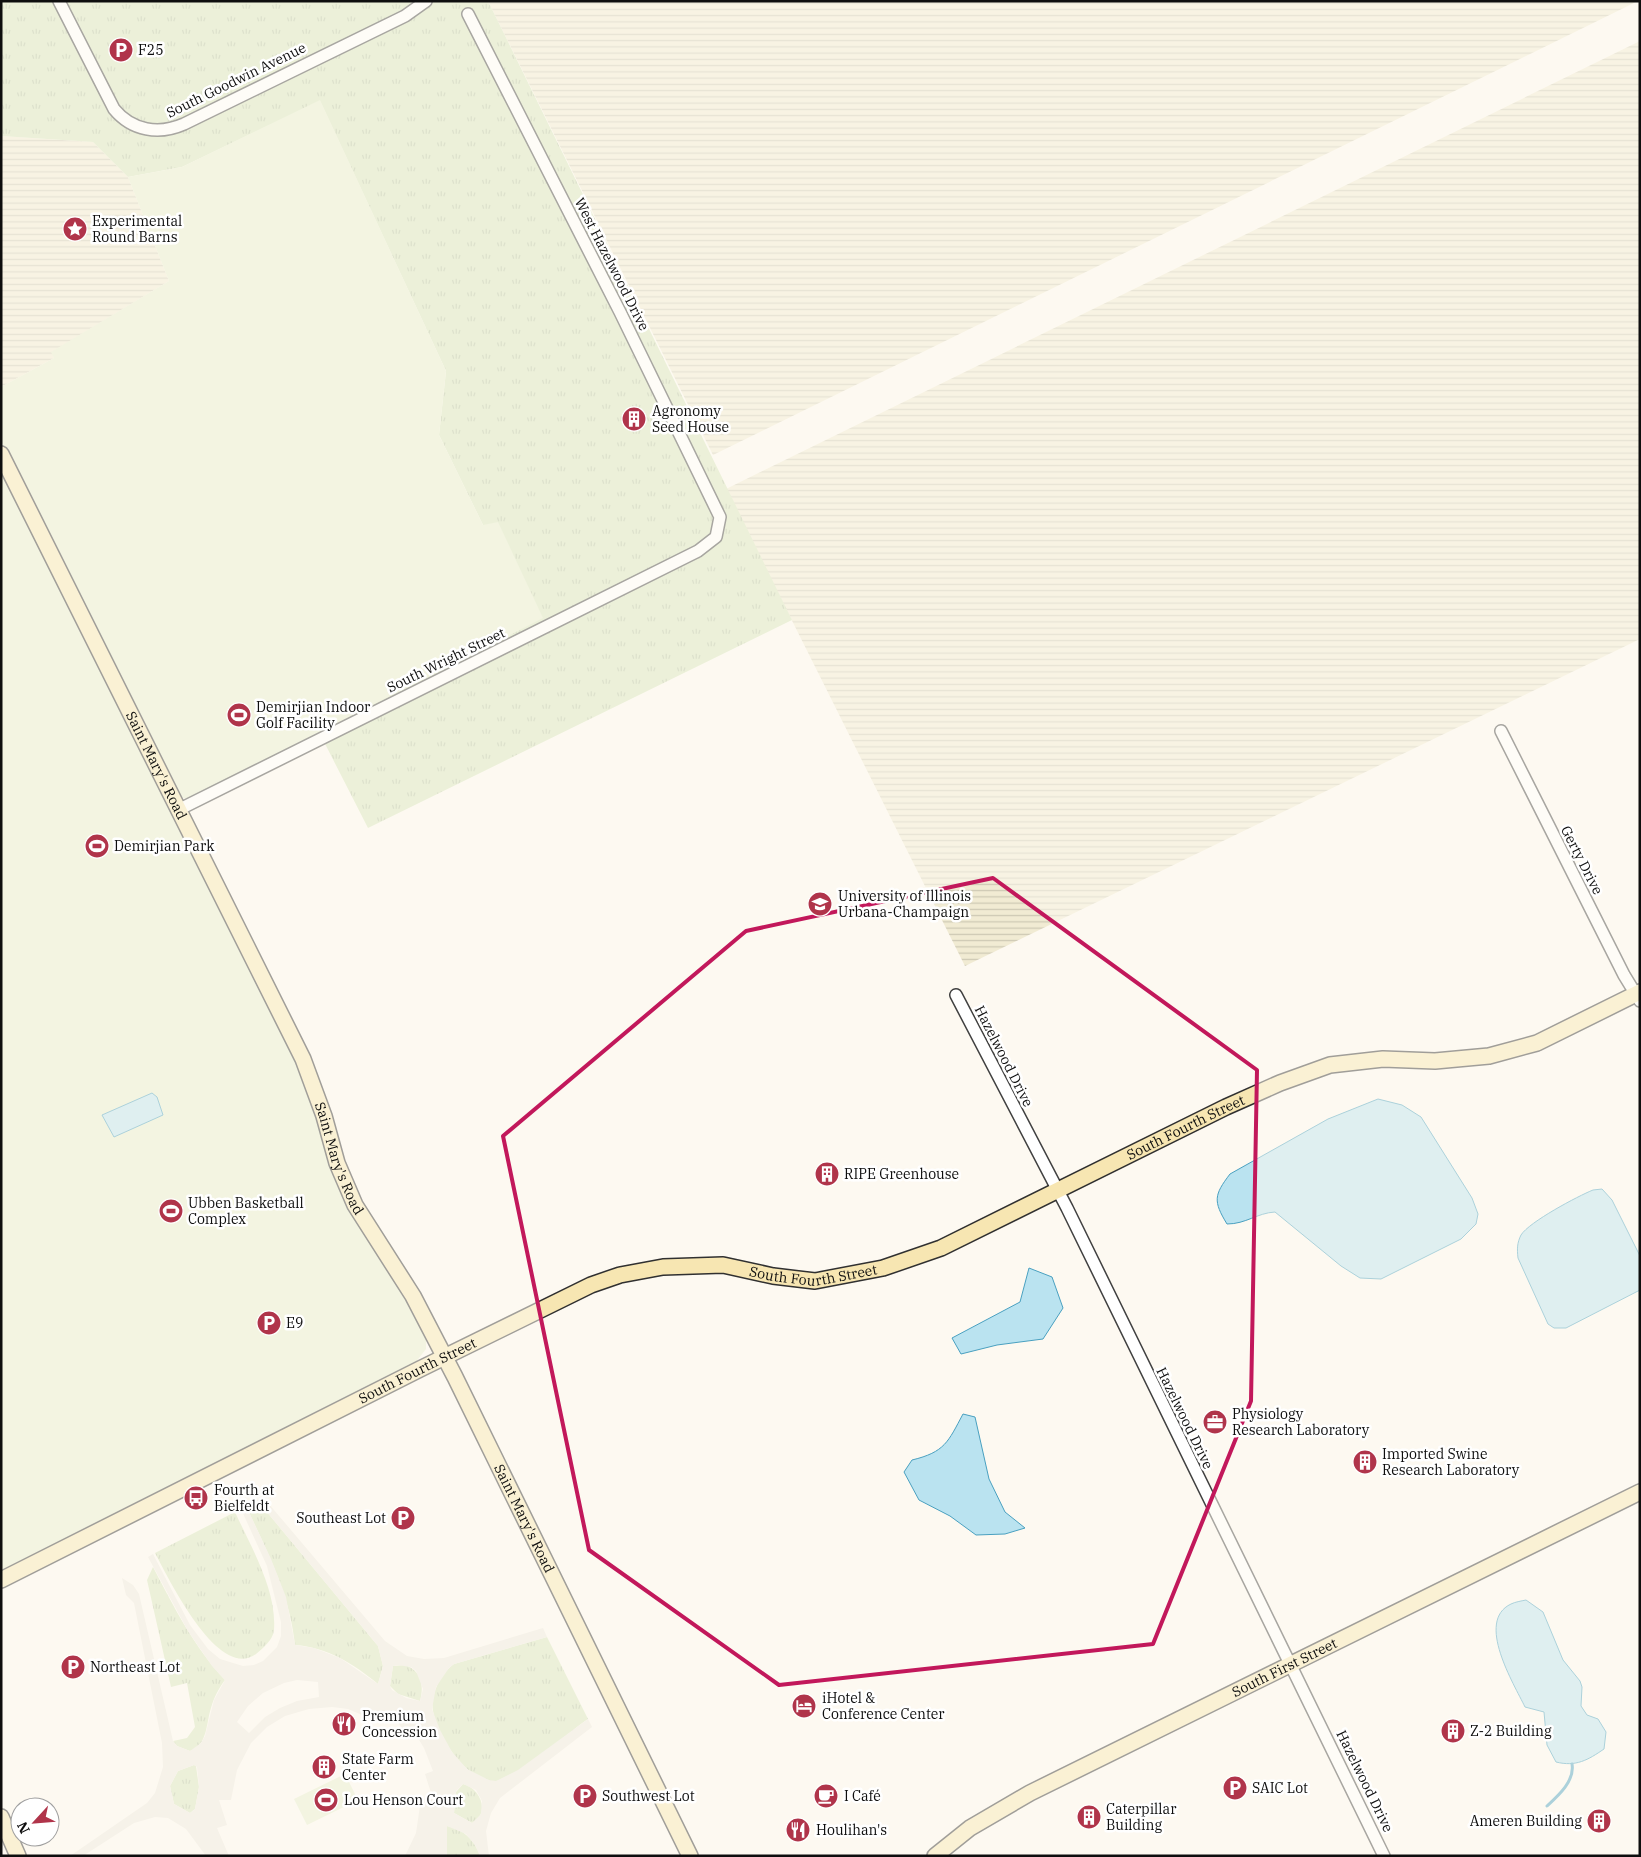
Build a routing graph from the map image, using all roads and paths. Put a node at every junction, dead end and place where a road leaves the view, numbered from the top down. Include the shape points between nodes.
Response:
1 (59, 1) edge
2 (426, 1) edge
3 (468, 14) dead end
4 (1, 454) edge
5 (718, 531) joint
6 (1501, 731) dead end
7 (180, 809) junction
8 (956, 995) dead end
9 (1639, 996) edge
10 (1058, 1190) junction
11 (445, 1357) junction
12 (1640, 1492) edge
13 (1, 1580) edge
14 (1291, 1663) junction
15 (1, 1817) edge
16 (18, 1856) edge
17 (690, 1856) edge
18 (935, 1856) edge
19 (1384, 1856) edge

1 - 2 street, South Goodwin Avenue via 114,110 128,123 155,130 175,128 192,120 405,16
3 - 5 street, West Hazelwood Drive via 674,421 720,517
4 - 7 street, Saint Mary's Road
5 - 7 street, South Wright Street via 698,552
6 - 9 street, Gerty Drive via 1624,975
7 - 11 street, Saint Mary's Road via 303,1059 337,1163 355,1205 413,1296
8 - 10 street, Hazelwood Drive
9 - 10 street, South Fourth Street via 1537,1043 1489,1056 1435,1061 1383,1059 1330,1065 1280,1082
10 - 11 street, South Fourth Street via 941,1248 884,1268 815,1281 723,1265 663,1267 620,1276 592,1285
10 - 14 street, Hazelwood Drive
11 - 13 street, South Fourth Street
11 - 17 street, Saint Mary's Road
12 - 14 street, South First Street
14 - 18 street, South First Street via 1030,1793 970,1828
14 - 19 street, Hazelwood Drive
15 - 16 street

